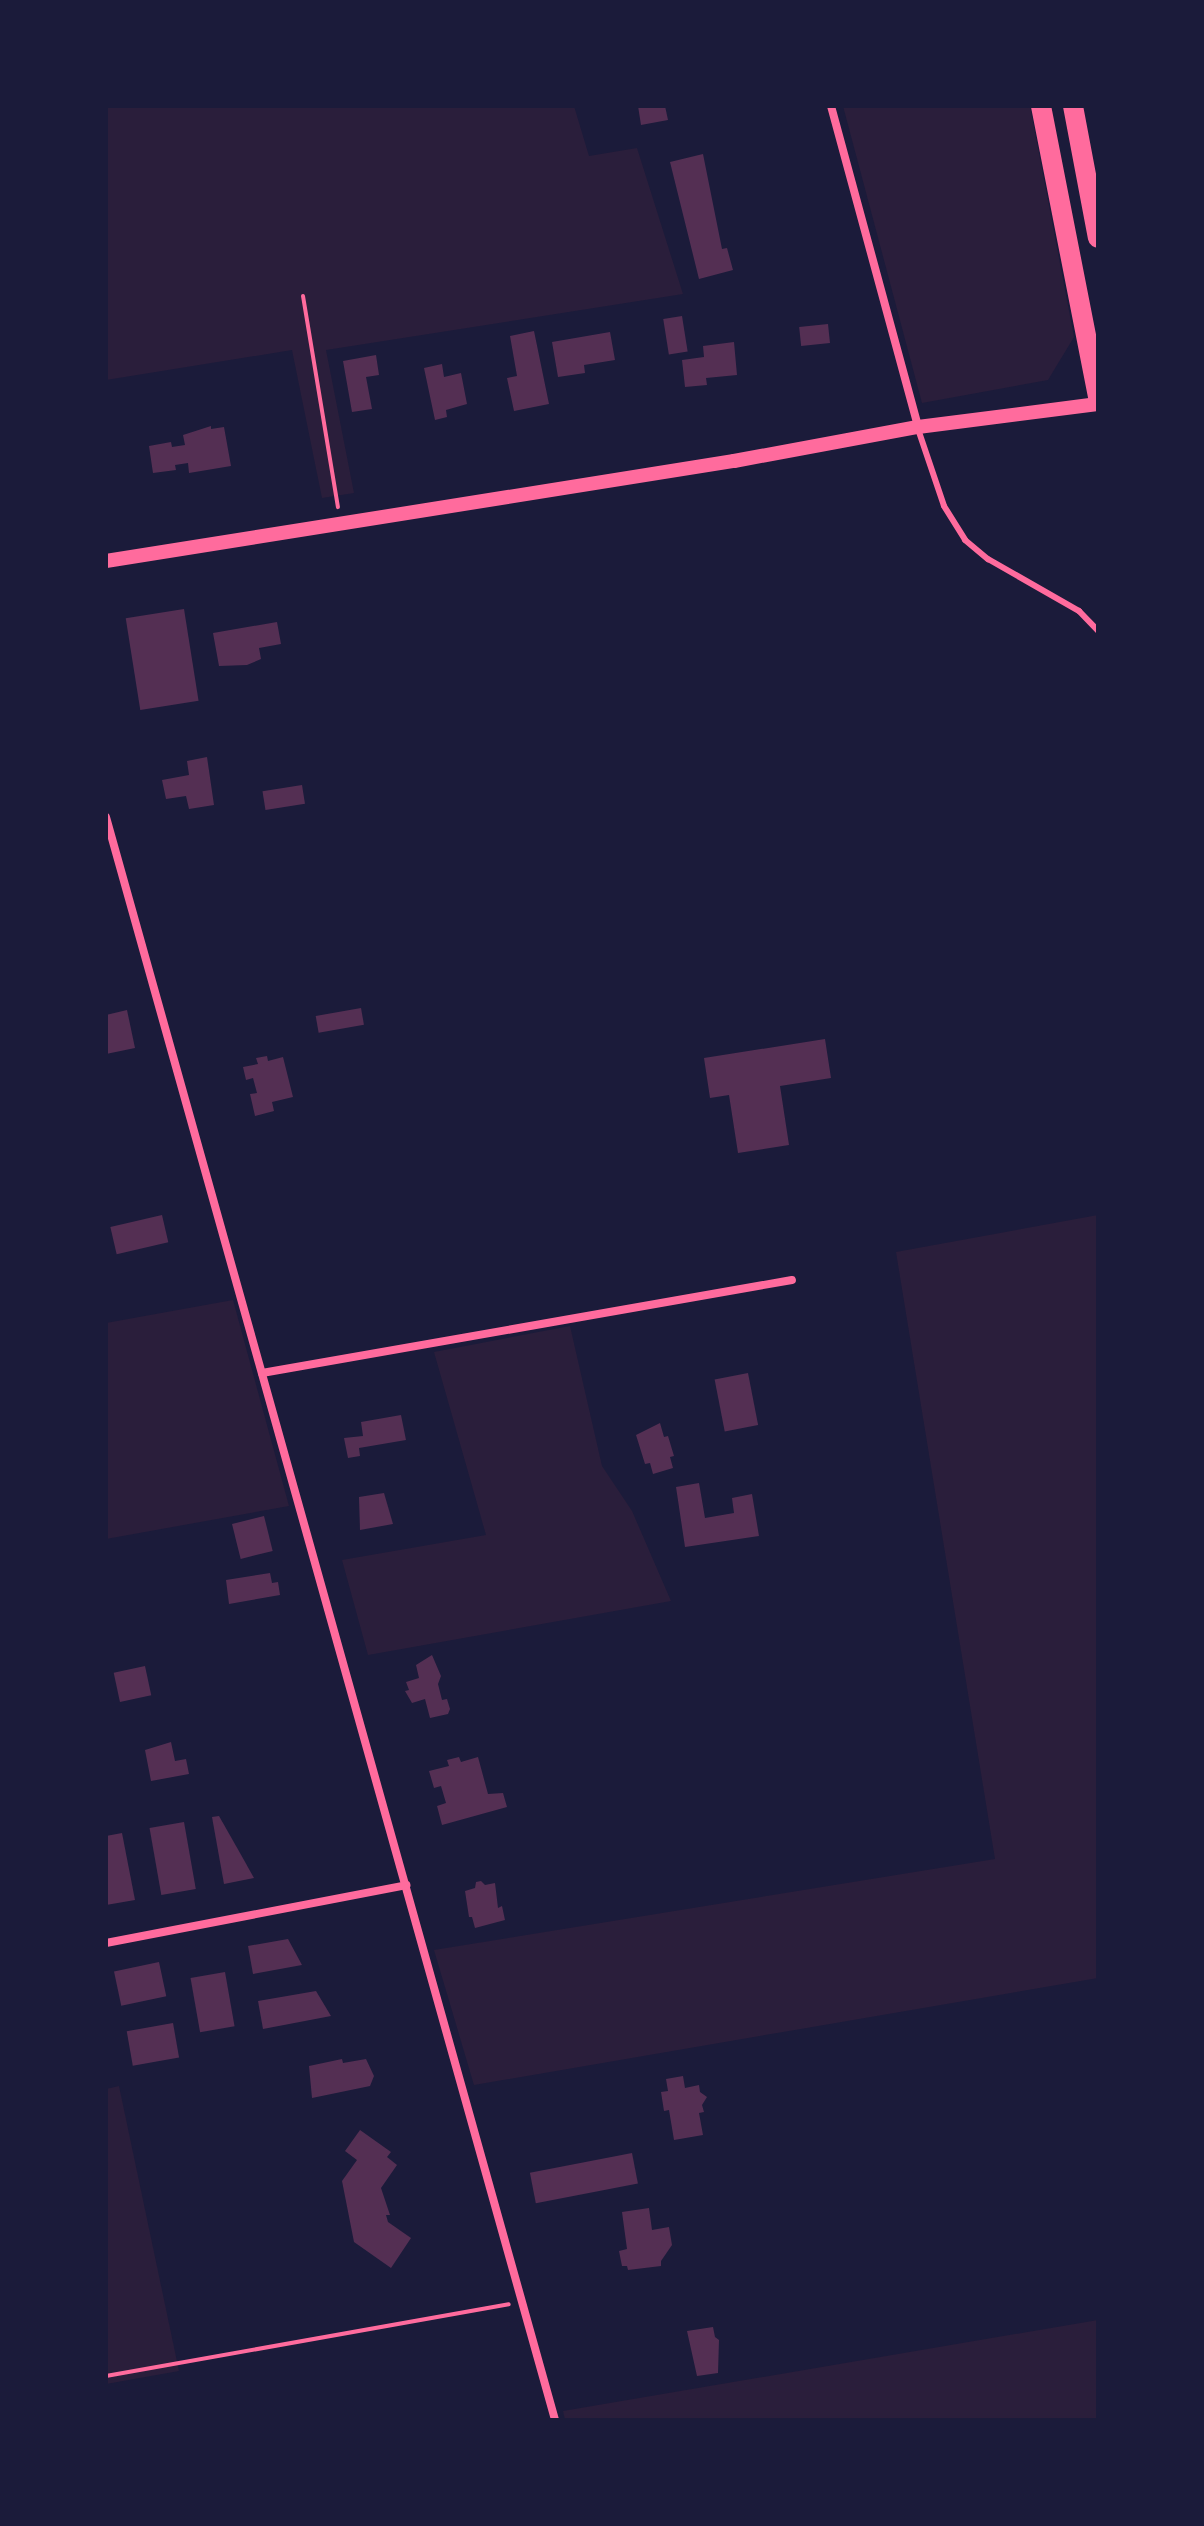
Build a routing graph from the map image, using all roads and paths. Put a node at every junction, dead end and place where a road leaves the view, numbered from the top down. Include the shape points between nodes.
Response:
1 (831, 106) edge
2 (1041, 106) edge
3 (1073, 106) edge
4 (1098, 238) edge
5 (303, 296) dead end
6 (1098, 396) edge
7 (1098, 404) edge
8 (918, 427) junction
9 (340, 525) junction
10 (106, 561) edge
11 (1098, 631) edge
12 (106, 817) edge
13 (792, 1280) dead end
14 (262, 1373) junction
15 (406, 1885) junction
16 (106, 1943) edge
17 (524, 2302) junction
18 (106, 2376) edge
19 (555, 2420) edge

1 - 8 street
2 - 6 highway
3 - 4 highway
5 - 9 path
7 - 8 street
8 - 9 street
8 - 11 lane via 944,506 965,540 1079,611
9 - 10 street
12 - 14 street
13 - 14 street
14 - 15 street
15 - 16 street
15 - 17 street
17 - 18 path
17 - 19 street

